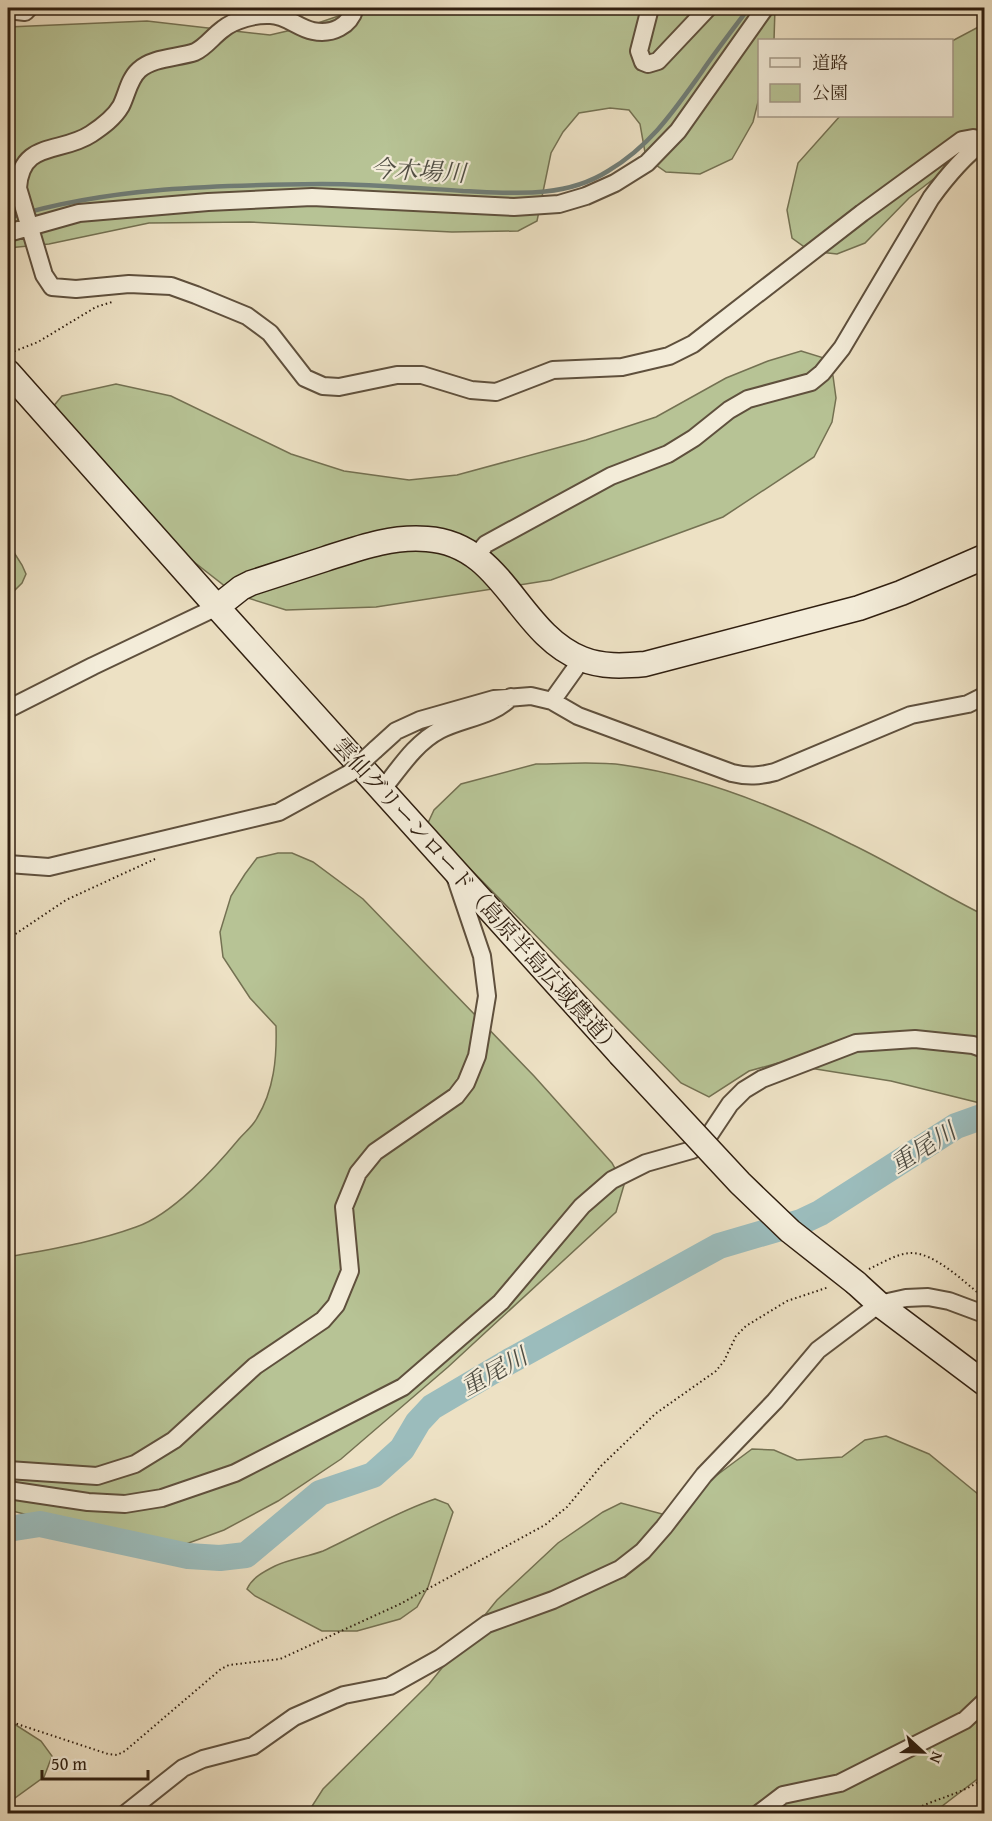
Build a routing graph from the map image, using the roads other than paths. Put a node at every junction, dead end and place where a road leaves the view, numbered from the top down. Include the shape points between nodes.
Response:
1 (29, 8) edge
2 (355, 8) edge
3 (650, 8) edge
4 (708, 8) edge
5 (765, 8) edge
6 (8, 10) edge
7 (27, 219) junction
8 (8, 233) edge
9 (8, 372) edge
10 (475, 557) junction
11 (984, 557) edge
12 (217, 607) junction
13 (582, 659) junction
14 (984, 696) edge
15 (512, 697) junction
16 (552, 701) junction
17 (8, 709) edge
18 (382, 790) junction
19 (8, 864) edge
20 (452, 865) junction
21 (984, 1049) edge
22 (879, 1304) junction
23 (984, 1314) edge
24 (984, 1383) edge
25 (8, 1470) edge
26 (8, 1490) edge
27 (984, 1702) edge
28 (125, 1814) edge
29 (758, 1814) edge

1 - 6 street via 25,12
2 - 7 street via 345,26 322,31 270,15 238,20 199,50 154,61 139,69 108,122 68,145 40,151 24,164 18,188
3 - 4 street via 639,51 648,64 658,61
5 - 7 street via 678,131 647,163 615,183 559,204 514,207 312,197 208,202
7 - 8 street
7 - 10 street via 44,275 52,287 140,284 171,286 196,295 247,316 270,333 305,378 323,386 422,375 471,390 496,392 554,370 622,367 669,356 693,344 962,140 984,141 964,156 931,198 842,348 811,382 748,399 668,454 584,489 486,544
9 - 12 street, 雲仙グリーンロード（島原半島広域農道）
10 - 12 street via 429,539 374,543 251,583
10 - 13 street via 501,580 546,637
11 - 13 street via 859,608 645,664 603,665
12 - 17 street
12 - 18 street, 雲仙グリーンロード（島原半島広域農道）
13 - 16 street
14 - 16 street via 968,704 910,715 760,776 732,773 578,716
15 - 16 street
15 - 18 street via 492,711 439,730 418,746
15 - 19 street, bridge via 420,720 396,731 350,773 279,812 49,867
18 - 20 street, 雲仙グリーンロード（島原半島広域農道）
20 - 22 street, 雲仙グリーンロード（島原半島広域農道）, bridge via 740,1183 790,1231 854,1278
20 - 25 street via 482,956 487,996 477,1056 456,1096 375,1152 358,1173 344,1207 350,1271 336,1305 312,1329 255,1366 174,1440 135,1464 97,1476
21 - 26 street via 915,1039 856,1043 762,1078 730,1104 710,1134 692,1150 646,1163 612,1180 582,1206 501,1302 403,1387 236,1473 162,1498 124,1504
22 - 23 street via 928,1297
22 - 24 street, 雲仙グリーンロード（島原半島広域農道）
22 - 28 street via 818,1350 704,1474 643,1551 620,1569 554,1600 487,1624 440,1658 390,1686 344,1695 294,1717 253,1746 203,1758 183,1768
27 - 29 street via 965,1720 840,1783 783,1795

